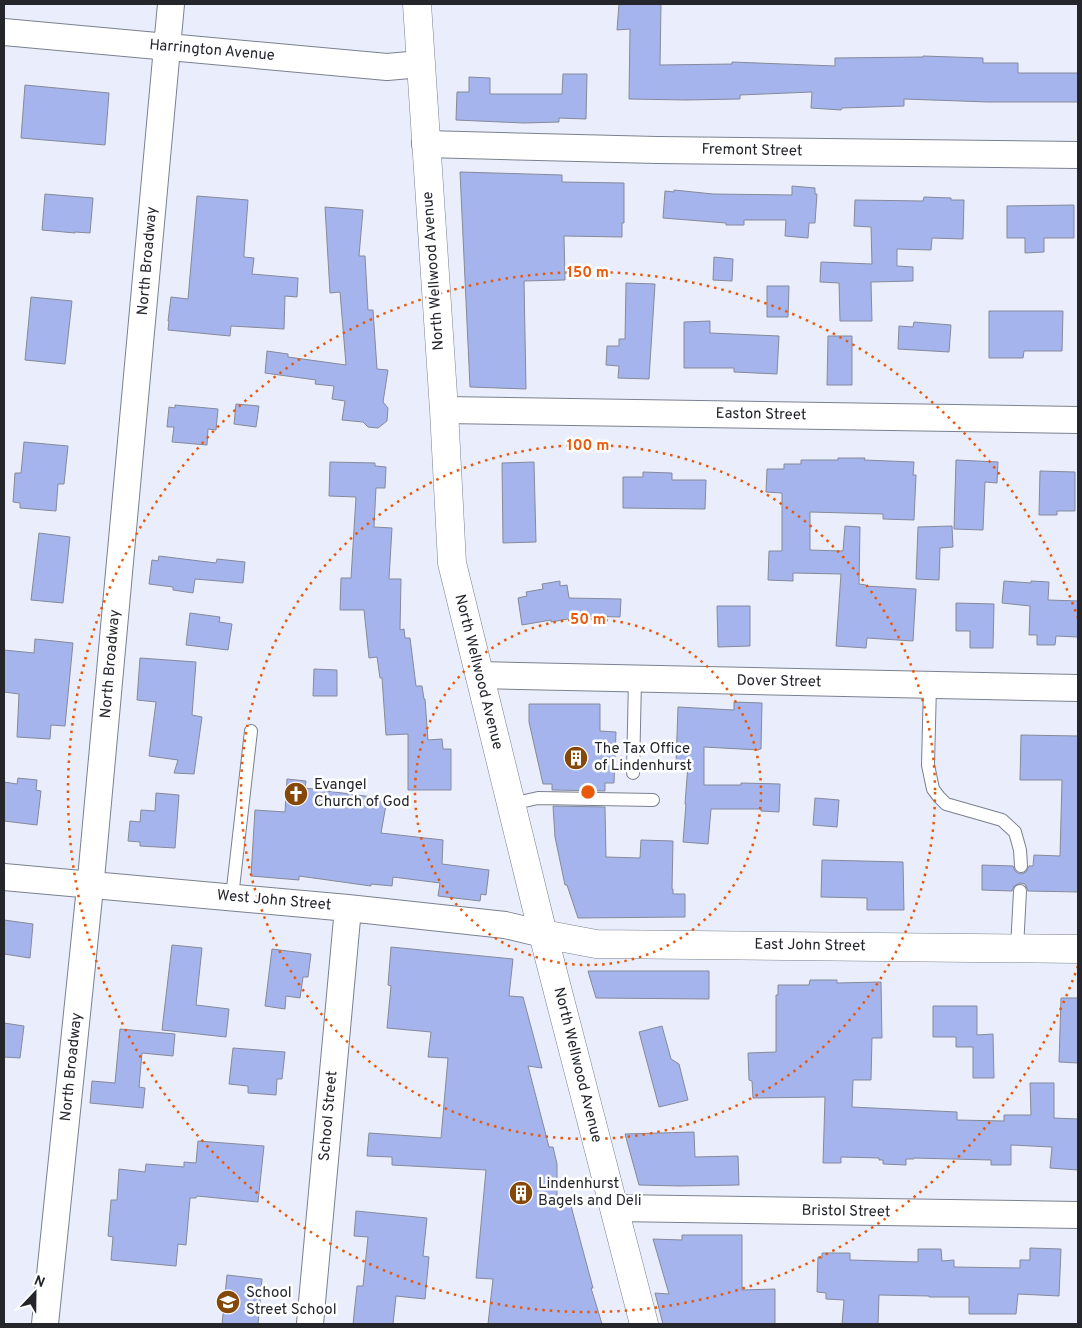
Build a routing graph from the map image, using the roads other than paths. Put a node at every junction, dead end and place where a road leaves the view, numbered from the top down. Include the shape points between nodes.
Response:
1 (171, 4) edge
2 (417, 4) edge
3 (4, 32) edge
4 (168, 47) junction
5 (421, 64) junction
6 (426, 144) junction
7 (1078, 154) edge
8 (444, 410) junction
9 (1078, 420) edge
10 (479, 675) junction
11 (635, 679) junction
12 (930, 685) junction
13 (1078, 688) edge
14 (251, 731) dead end
15 (633, 773) dead end
16 (653, 800) dead end
17 (511, 804) junction
18 (1021, 866) dead end
19 (4, 877) edge
20 (90, 884) junction
21 (1020, 891) dead end
22 (232, 897) junction
23 (348, 908) junction
24 (543, 934) junction
25 (1017, 948) junction
26 (1078, 949) edge
27 (614, 1208) junction
28 (1078, 1215) edge
29 (45, 1324) edge
30 (310, 1324) edge
31 (644, 1324) edge

1 - 4 street, North Broadway
2 - 5 main road, North Wellwood Avenue
3 - 4 street, Harrington Avenue
4 - 5 street, Harrington Avenue via 387,67
4 - 20 street, North Broadway
5 - 6 main road, North Wellwood Avenue
6 - 7 street, Fremont Street
6 - 8 main road, North Wellwood Avenue
8 - 9 street, Easton Street
8 - 10 main road, North Wellwood Avenue via 452,563
10 - 11 street, Dover Street
10 - 17 main road, North Wellwood Avenue
11 - 12 street, Dover Street
11 - 15 lane
12 - 13 street, Dover Street
12 - 18 lane via 928,765 933,789 946,804 1002,820 1015,832
14 - 22 lane
16 - 17 lane via 538,798
17 - 24 main road, North Wellwood Avenue
19 - 20 street, West John Street
20 - 22 street, West John Street
20 - 29 street, North Broadway
21 - 25 lane
22 - 23 street, West John Street
23 - 24 street, West John Street via 505,925
23 - 30 street, School Street
24 - 25 main road, East John Street via 596,944
24 - 27 main road, North Wellwood Avenue
25 - 26 main road, East John Street
27 - 28 street, Bristol Street
27 - 31 main road, North Wellwood Avenue

